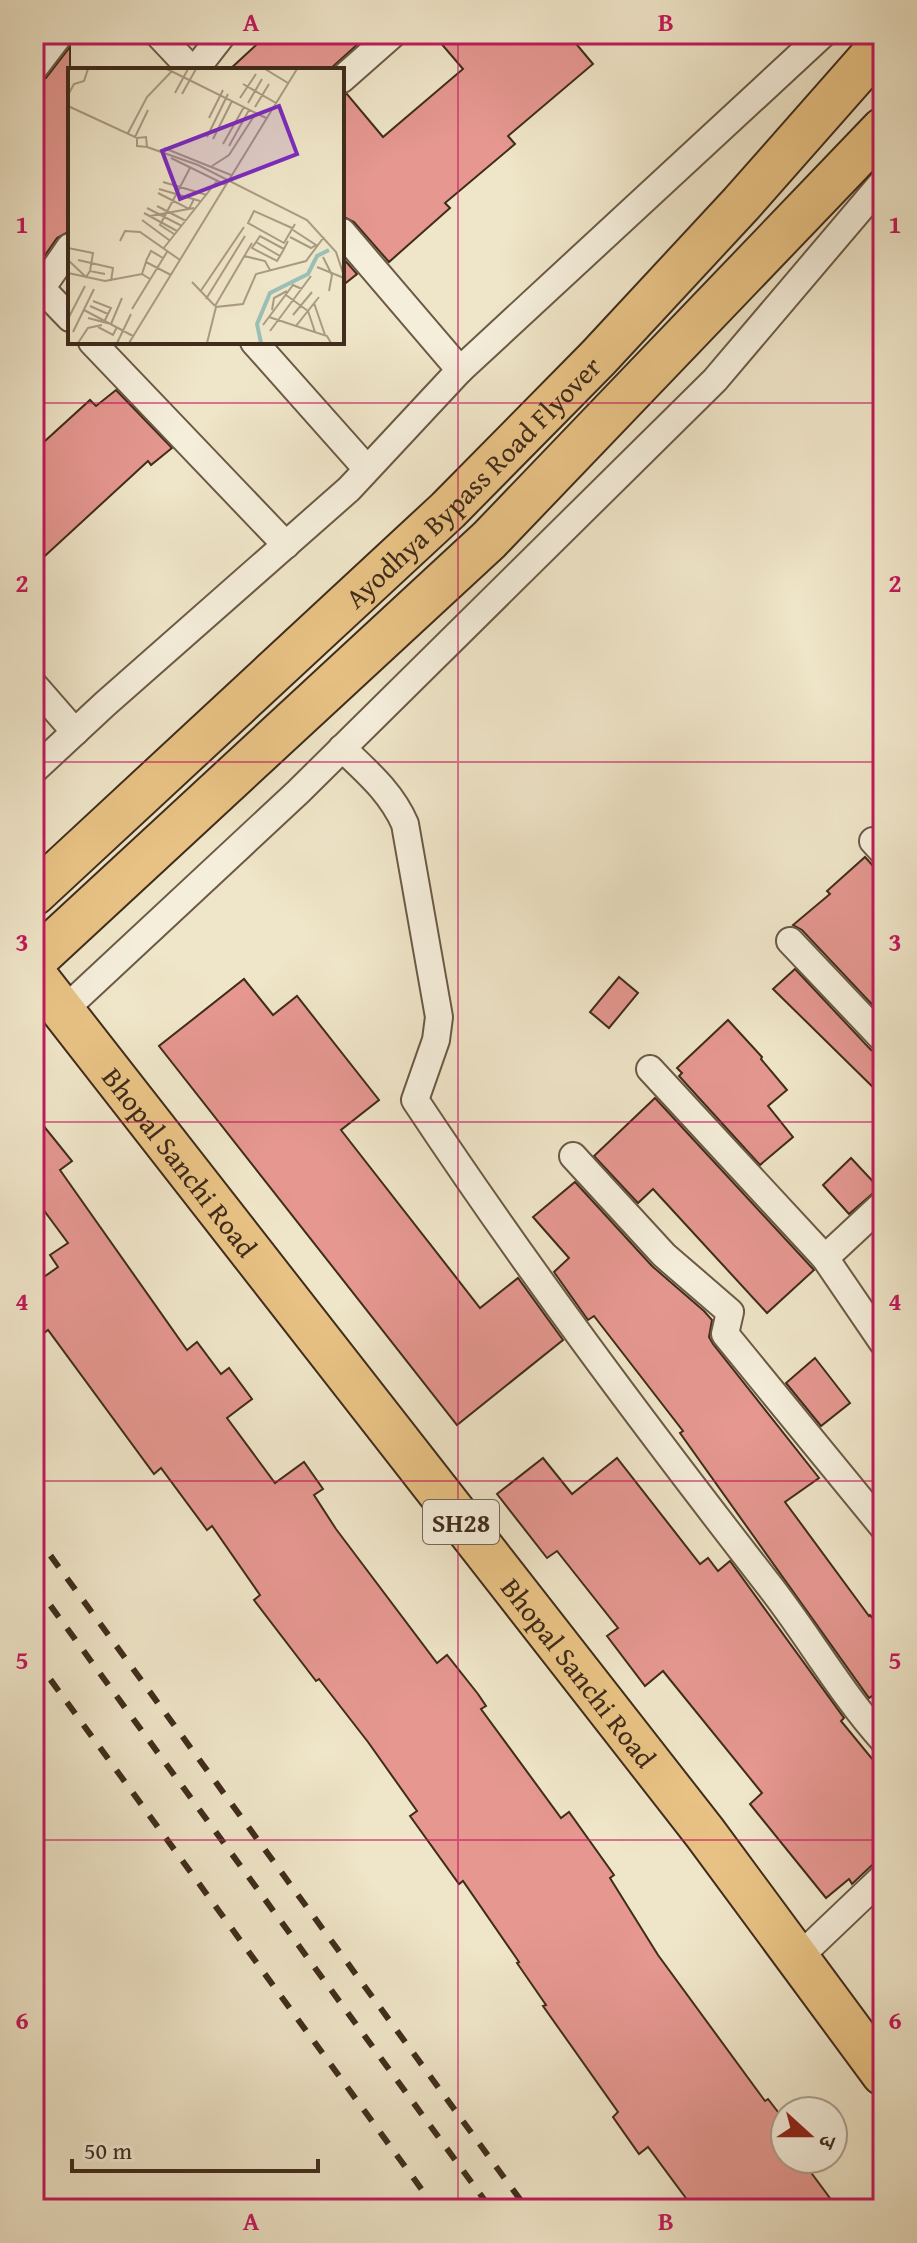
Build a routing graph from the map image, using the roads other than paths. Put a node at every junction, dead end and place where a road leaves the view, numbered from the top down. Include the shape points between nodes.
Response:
1 (60, 34) edge
2 (158, 34) edge
3 (223, 34) edge
4 (393, 34) edge
5 (823, 34) edge
6 (883, 43) edge
7 (34, 68) edge
8 (191, 68) edge
9 (195, 68) edge
10 (344, 77) edge
11 (883, 129) edge
12 (883, 182) edge
13 (344, 234) edge
14 (68, 250) edge
15 (38, 293) edge
16 (68, 316) edge
17 (94, 344) edge
18 (256, 344) edge
19 (460, 370) junction
20 (367, 469) junction
21 (286, 545) junction
22 (34, 685) edge
23 (75, 732) junction
24 (342, 748) junction
25 (34, 770) edge
26 (34, 894) edge
27 (790, 941) dead end
28 (34, 961) edge
29 (34, 974) edge
30 (63, 1011) junction
31 (883, 1039) edge
32 (650, 1069) dead end
33 (573, 1156) dead end
34 (883, 1204) edge
35 (825, 1258) junction
36 (883, 1343) edge
37 (883, 1527) edge
38 (883, 1740) edge
39 (883, 1877) edge
40 (798, 1958) junction
41 (883, 2074) edge

1 - 7 street
2 - 8 street
3 - 9 street
4 - 10 street
5 - 19 street
6 - 26 main road, Ayodhya Bypass Road Flyover via 598,358 448,510
11 - 28 main road, Ayodhya Bypass Road Flyover via 489,540
12 - 24 street via 715,380
13 - 19 street
14 - 15 street
15 - 16 street
17 - 21 street
18 - 20 street
19 - 20 street
20 - 21 street
21 - 23 street
22 - 23 street
23 - 25 street
24 - 30 street
24 - 38 street via 382,785 405,824 439,1017 415,1100 492,1216
27 - 31 street
29 - 30 main road, Bhopal Sanchi Road / SH28
30 - 40 main road, Bhopal Sanchi Road / SH28
32 - 35 street
33 - 37 street via 664,1255 730,1312 725,1334
34 - 35 street
35 - 36 street
39 - 40 street
40 - 41 main road, Bhopal Sanchi Road / SH28

